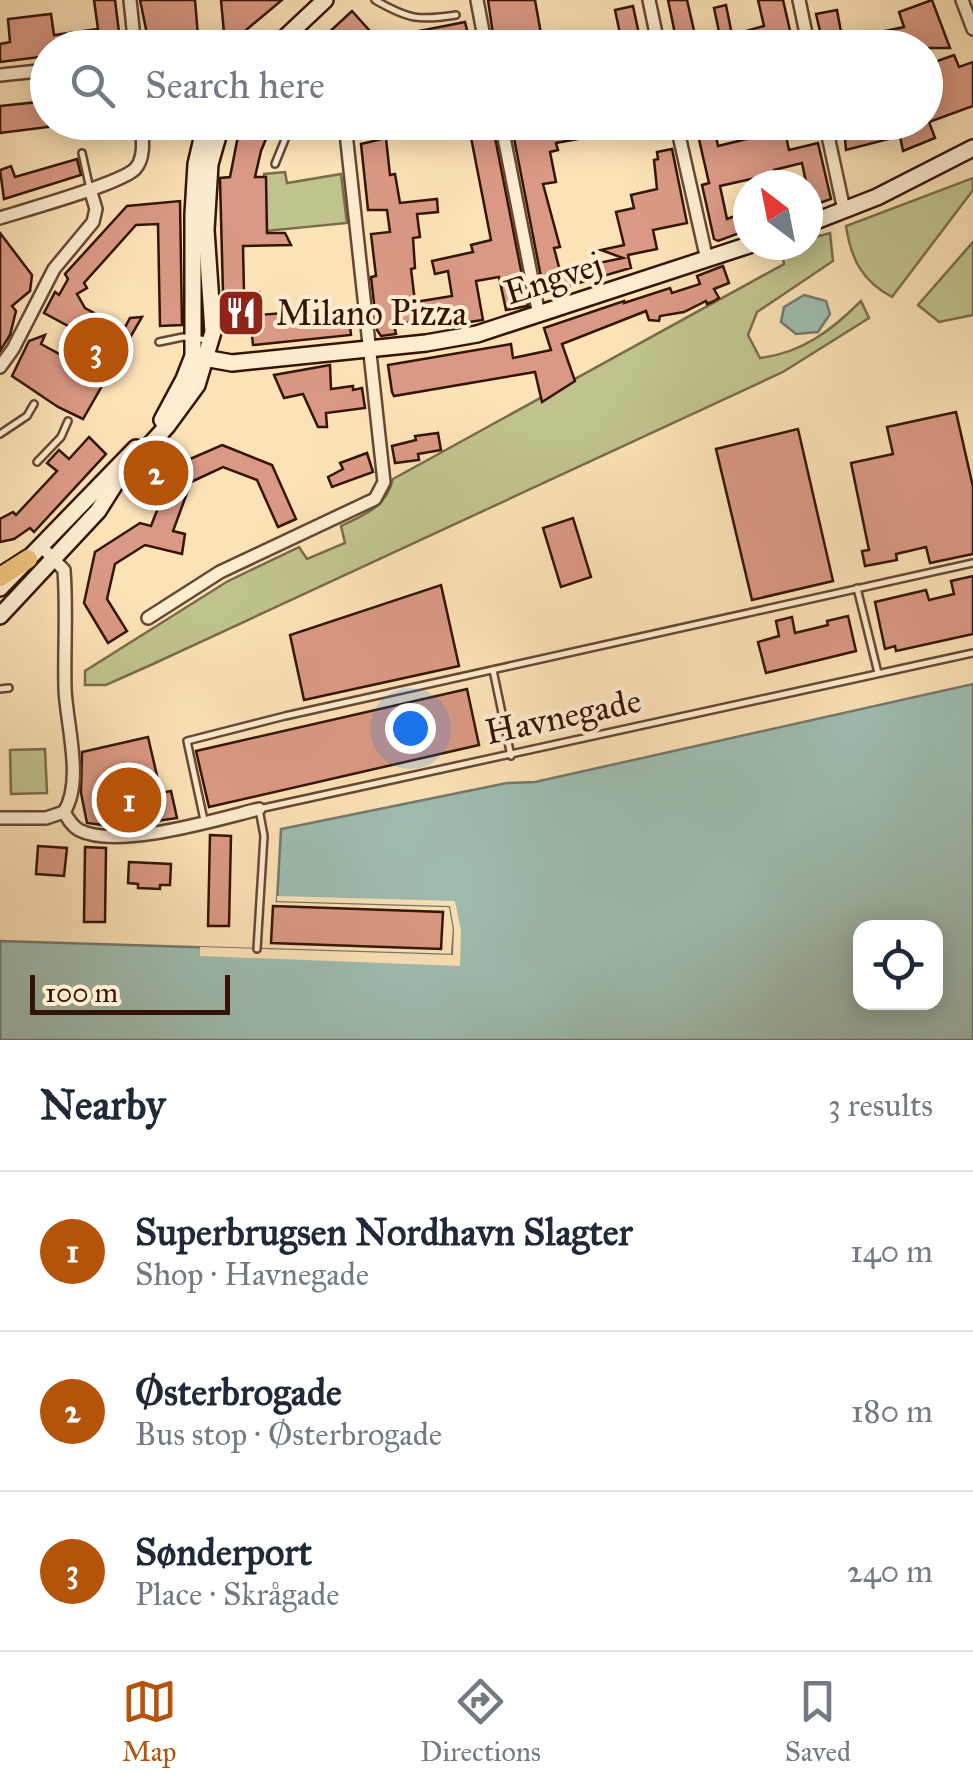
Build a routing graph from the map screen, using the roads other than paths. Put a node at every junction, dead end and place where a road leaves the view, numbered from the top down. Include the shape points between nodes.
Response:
1 (130, 0) edge
2 (324, 0) edge
3 (375, 0) edge
4 (477, 0) edge
5 (649, 0) edge
6 (799, 0) edge
7 (962, 0) edge
8 (456, 14) dead end
9 (973, 29) edge
10 (133, 30) edge
11 (293, 30) edge
12 (483, 30) edge
13 (655, 30) edge
14 (805, 30) edge
15 (30, 72) edge
16 (0, 75) edge
17 (141, 140) edge
18 (202, 140) edge
19 (217, 140) edge
20 (285, 140) edge
21 (347, 140) edge
22 (505, 140) edge
23 (680, 140) edge
24 (829, 140) edge
25 (973, 148) edge
26 (82, 152) dead end
27 (274, 164) dead end
28 (90, 188) junction
29 (844, 210) junction
30 (0, 218) edge
31 (823, 218) edge
32 (733, 251) edge
33 (707, 260) junction
34 (539, 316) junction
35 (203, 339) junction
36 (159, 342) dead end
37 (369, 350) junction
38 (200, 357) junction
39 (0, 368) edge
40 (34, 404) dead end
41 (68, 422) dead end
42 (0, 434) edge
43 (37, 462) dead end
44 (34, 553) junction
45 (54, 559) junction
46 (973, 562) edge
47 (0, 577) edge
48 (0, 588) edge
49 (858, 588) junction
50 (0, 616) edge
51 (148, 618) dead end
52 (973, 652) edge
53 (493, 669) junction
54 (878, 674) junction
55 (9, 688) dead end
56 (0, 689) edge
57 (511, 756) junction
58 (260, 810) junction
59 (64, 812) junction
60 (0, 818) edge
61 (204, 822) junction
62 (257, 949) dead end

1 - 10 street
2 - 11 main road
3 - 8 lane via 407,18
4 - 12 street
5 - 13 street
6 - 14 street
7 - 9 street
15 - 16 street
17 - 28 street via 135,168
18 - 35 main road via 193,214
19 - 35 main road via 210,164
20 - 27 lane
21 - 37 street
22 - 34 street
23 - 33 street
24 - 29 street
25 - 29 main road
26 - 28 lane
28 - 30 street
28 - 39 street via 93,222 54,269
29 - 31 main road
32 - 33 main road, Engvej
33 - 34 main road, Engvej
34 - 37 main road, Engvej via 477,334
35 - 36 lane
35 - 38 main road
37 - 38 main road, Engvej via 232,363
37 - 51 street via 384,482 375,499 220,572
38 - 44 main road via 150,434
38 - 45 main road via 197,385 179,411
40 - 42 lane
41 - 43 lane
44 - 45 street
44 - 47 main road
44 - 48 main road
45 - 50 main road
45 - 59 street via 64,570 67,610 72,795
46 - 49 lane
49 - 53 lane
49 - 54 lane
52 - 54 lane, Havnegade
53 - 57 lane
53 - 61 lane via 187,741
54 - 57 lane, Havnegade
55 - 56 lane
57 - 58 lane, Havnegade
58 - 61 street, Havnegade
58 - 62 lane
59 - 60 street
59 - 61 street, Havnegade via 81,831 103,836

